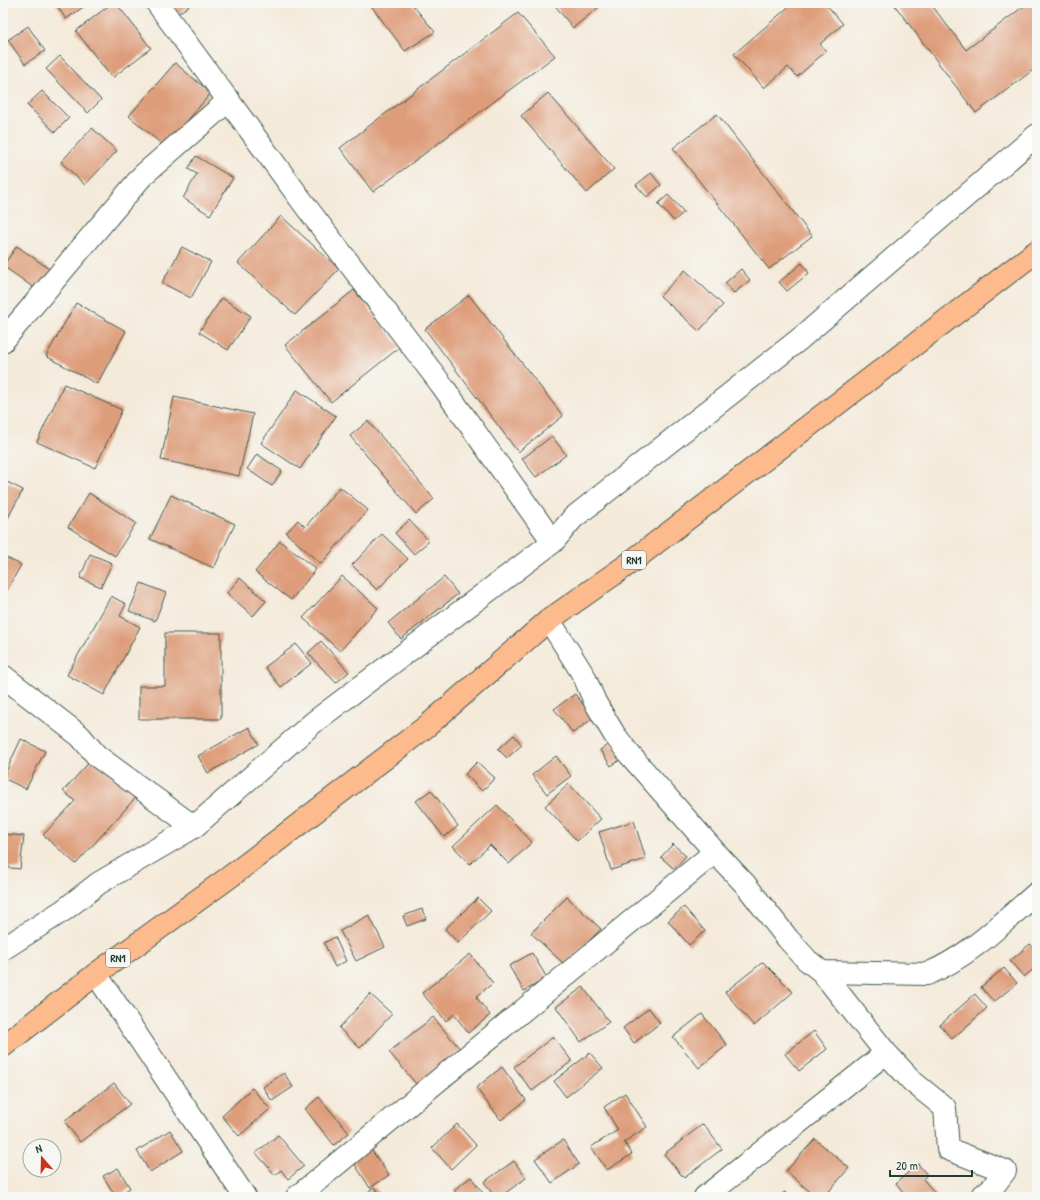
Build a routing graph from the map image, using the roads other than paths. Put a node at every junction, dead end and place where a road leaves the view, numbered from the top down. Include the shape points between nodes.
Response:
1 (157, 3) edge
2 (229, 100) junction
3 (1037, 135) edge
4 (1037, 251) edge
5 (3, 341) edge
6 (553, 542) junction
7 (549, 620) junction
8 (3, 676) edge
9 (194, 826) junction
10 (715, 852) junction
11 (1037, 893) edge
12 (3, 949) edge
13 (822, 972) junction
14 (96, 974) junction
15 (3, 1046) edge
16 (886, 1053) junction
17 (245, 1197) edge
18 (297, 1197) edge
19 (705, 1197) edge
20 (981, 1197) edge

1 - 2 street
2 - 5 street via 143,175
2 - 6 street via 310,212 441,384
3 - 6 street via 801,338 573,518
4 - 7 highway, RN1 via 627,565
6 - 9 street via 314,722
7 - 10 street via 584,676 614,734
7 - 14 highway, RN1 via 427,726 235,873
8 - 9 street via 80,736 97,756
9 - 12 street via 99,883 64,910
10 - 13 street via 745,884 807,960
10 - 18 street
11 - 13 street via 960,956 927,974
13 - 16 street
14 - 15 highway, RN1
14 - 17 street
16 - 19 street
16 - 20 street via 913,1082 945,1108 948,1149 1005,1171

